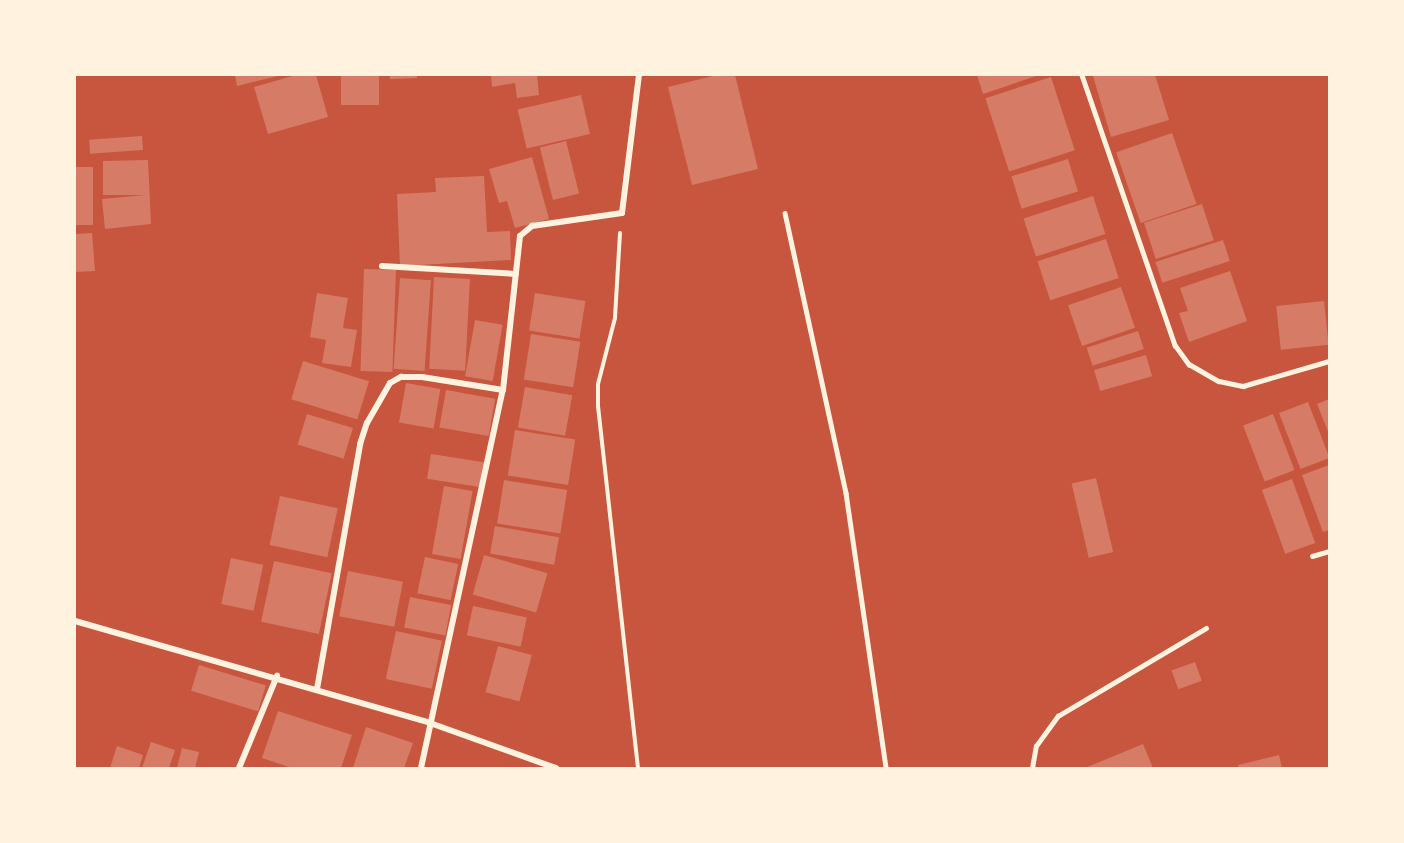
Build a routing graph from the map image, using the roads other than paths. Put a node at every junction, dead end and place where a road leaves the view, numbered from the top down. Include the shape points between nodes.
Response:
1 (639, 75) edge
2 (1082, 75) edge
3 (785, 213) dead end
4 (382, 266) dead end
5 (516, 274) junction
6 (1329, 361) edge
7 (503, 390) junction
8 (1329, 551) edge
9 (1312, 556) dead end
10 (75, 621) edge
11 (1206, 628) dead end
12 (277, 676) junction
13 (317, 689) junction
14 (430, 723) junction
15 (240, 768) edge
16 (421, 768) edge
17 (556, 768) edge
18 (886, 768) edge
19 (1032, 768) edge

1 - 5 street via 622,213 525,230 520,236
2 - 6 lane via 1175,345 1189,364 1219,381 1243,386
3 - 18 lane via 846,493
4 - 5 street
5 - 7 street
7 - 13 street via 422,377 401,377 390,383 360,444
7 - 14 street
8 - 9 lane
10 - 12 street
11 - 19 lane via 1058,716 1036,746
12 - 13 street
12 - 15 street
13 - 14 street
14 - 16 street
14 - 17 street

